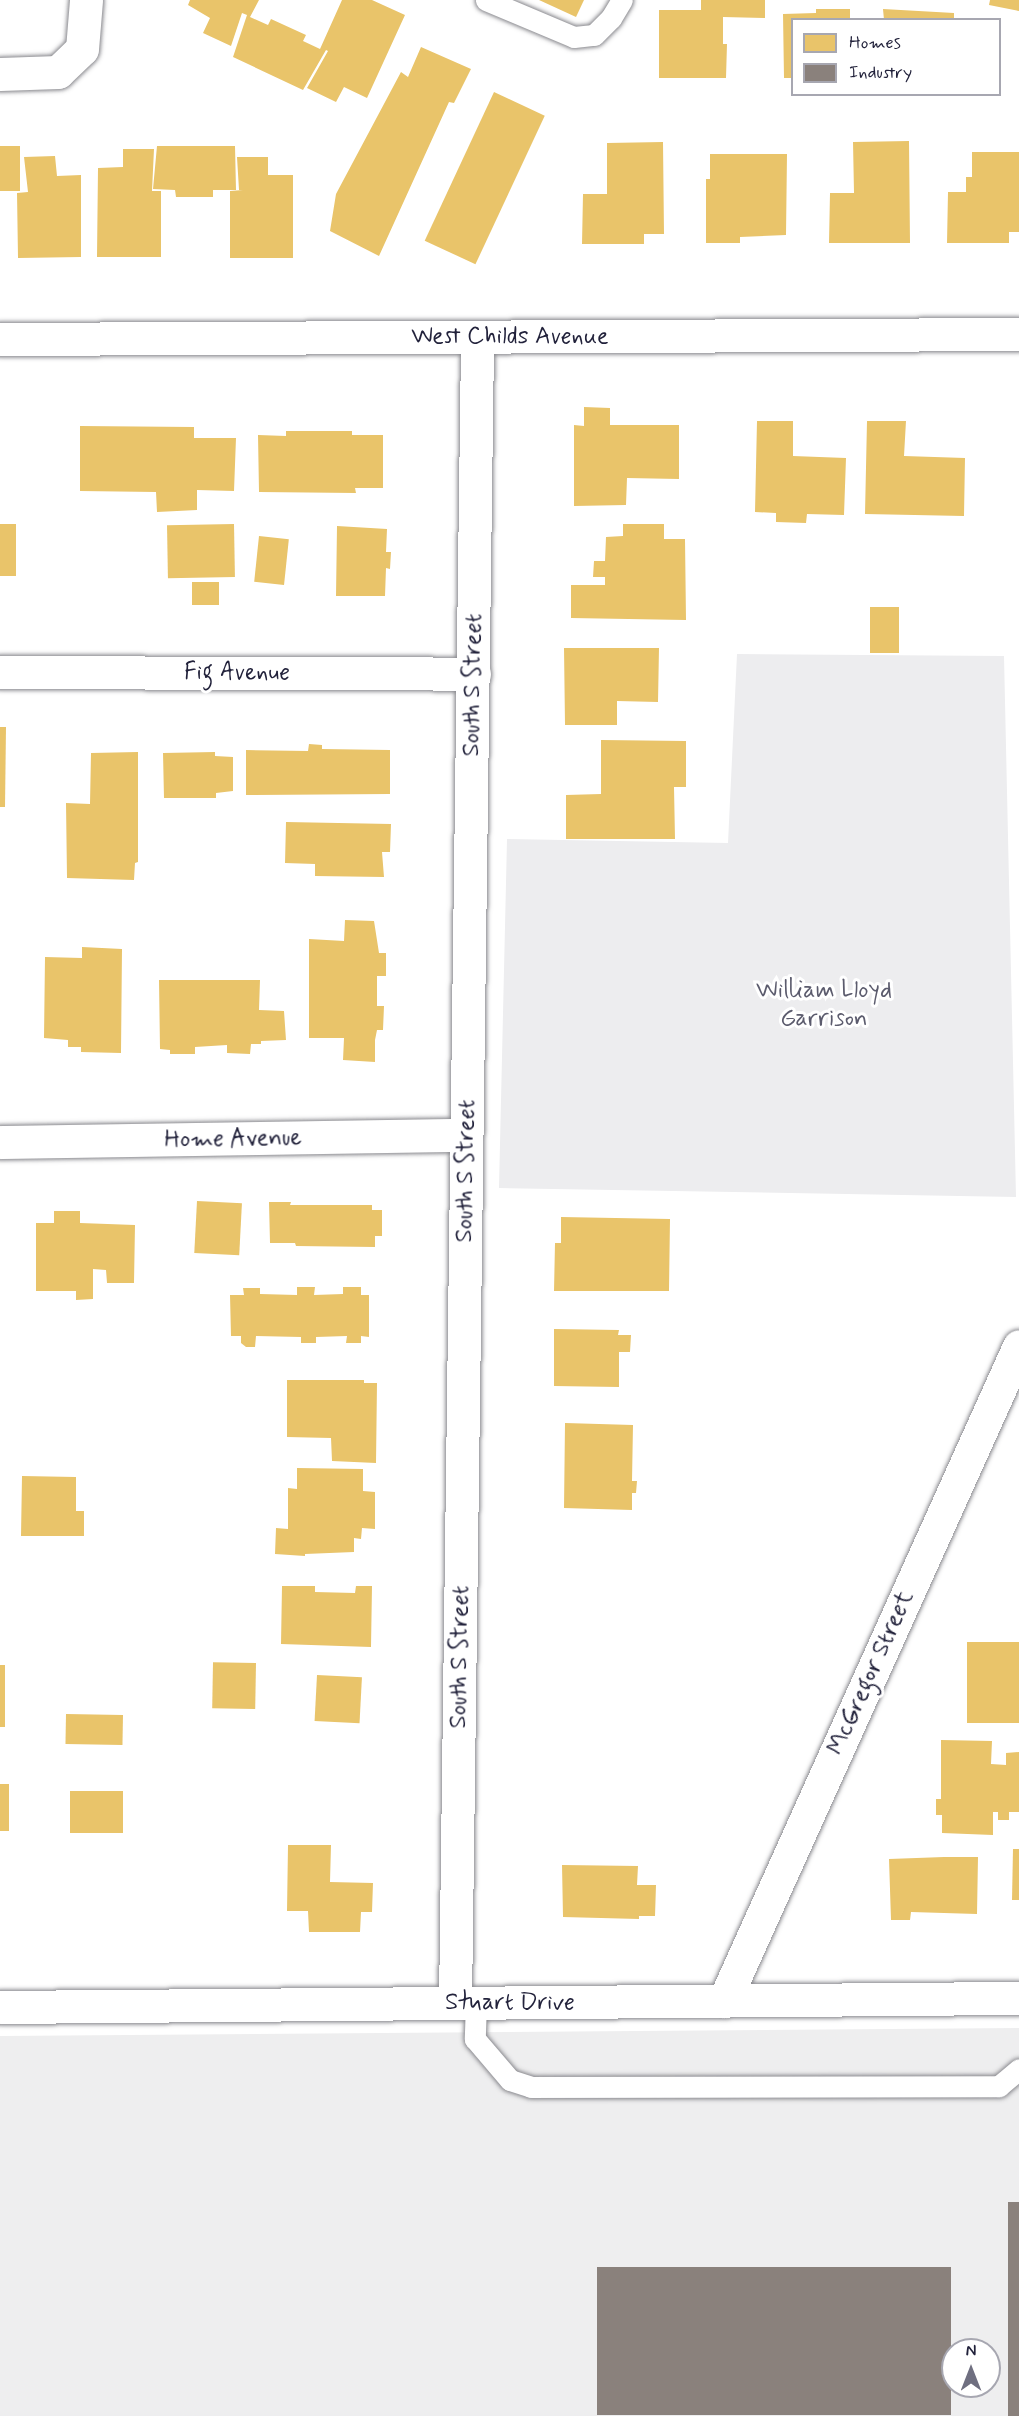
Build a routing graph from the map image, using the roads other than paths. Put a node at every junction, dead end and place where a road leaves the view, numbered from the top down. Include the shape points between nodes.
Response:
1 (86, 0) edge
2 (486, 0) edge
3 (622, 0) edge
4 (0, 74) edge
5 (1019, 334) edge
6 (477, 338) junction
7 (0, 339) edge
8 (0, 672) edge
9 (474, 674) junction
10 (466, 1135) junction
11 (0, 1142) edge
12 (1019, 1346) edge
13 (1019, 1998) edge
14 (724, 2001) junction
15 (466, 2003) junction
16 (0, 2007) edge
17 (1019, 2069) edge

1 - 4 street via 82,49 58,72
2 - 3 lane via 574,37 594,35
5 - 6 street, West Childs Avenue
6 - 7 street, West Childs Avenue
6 - 9 street, South S Street
8 - 9 street, Fig Avenue
9 - 10 street, South S Street
10 - 11 street, Home Avenue
10 - 15 street, South S Street
12 - 14 street, McGregor Street
13 - 14 street, Stuart Drive
14 - 15 street, Stuart Drive
15 - 16 street, Stuart Drive
15 - 17 lane via 475,2039 510,2080 531,2087 999,2086

